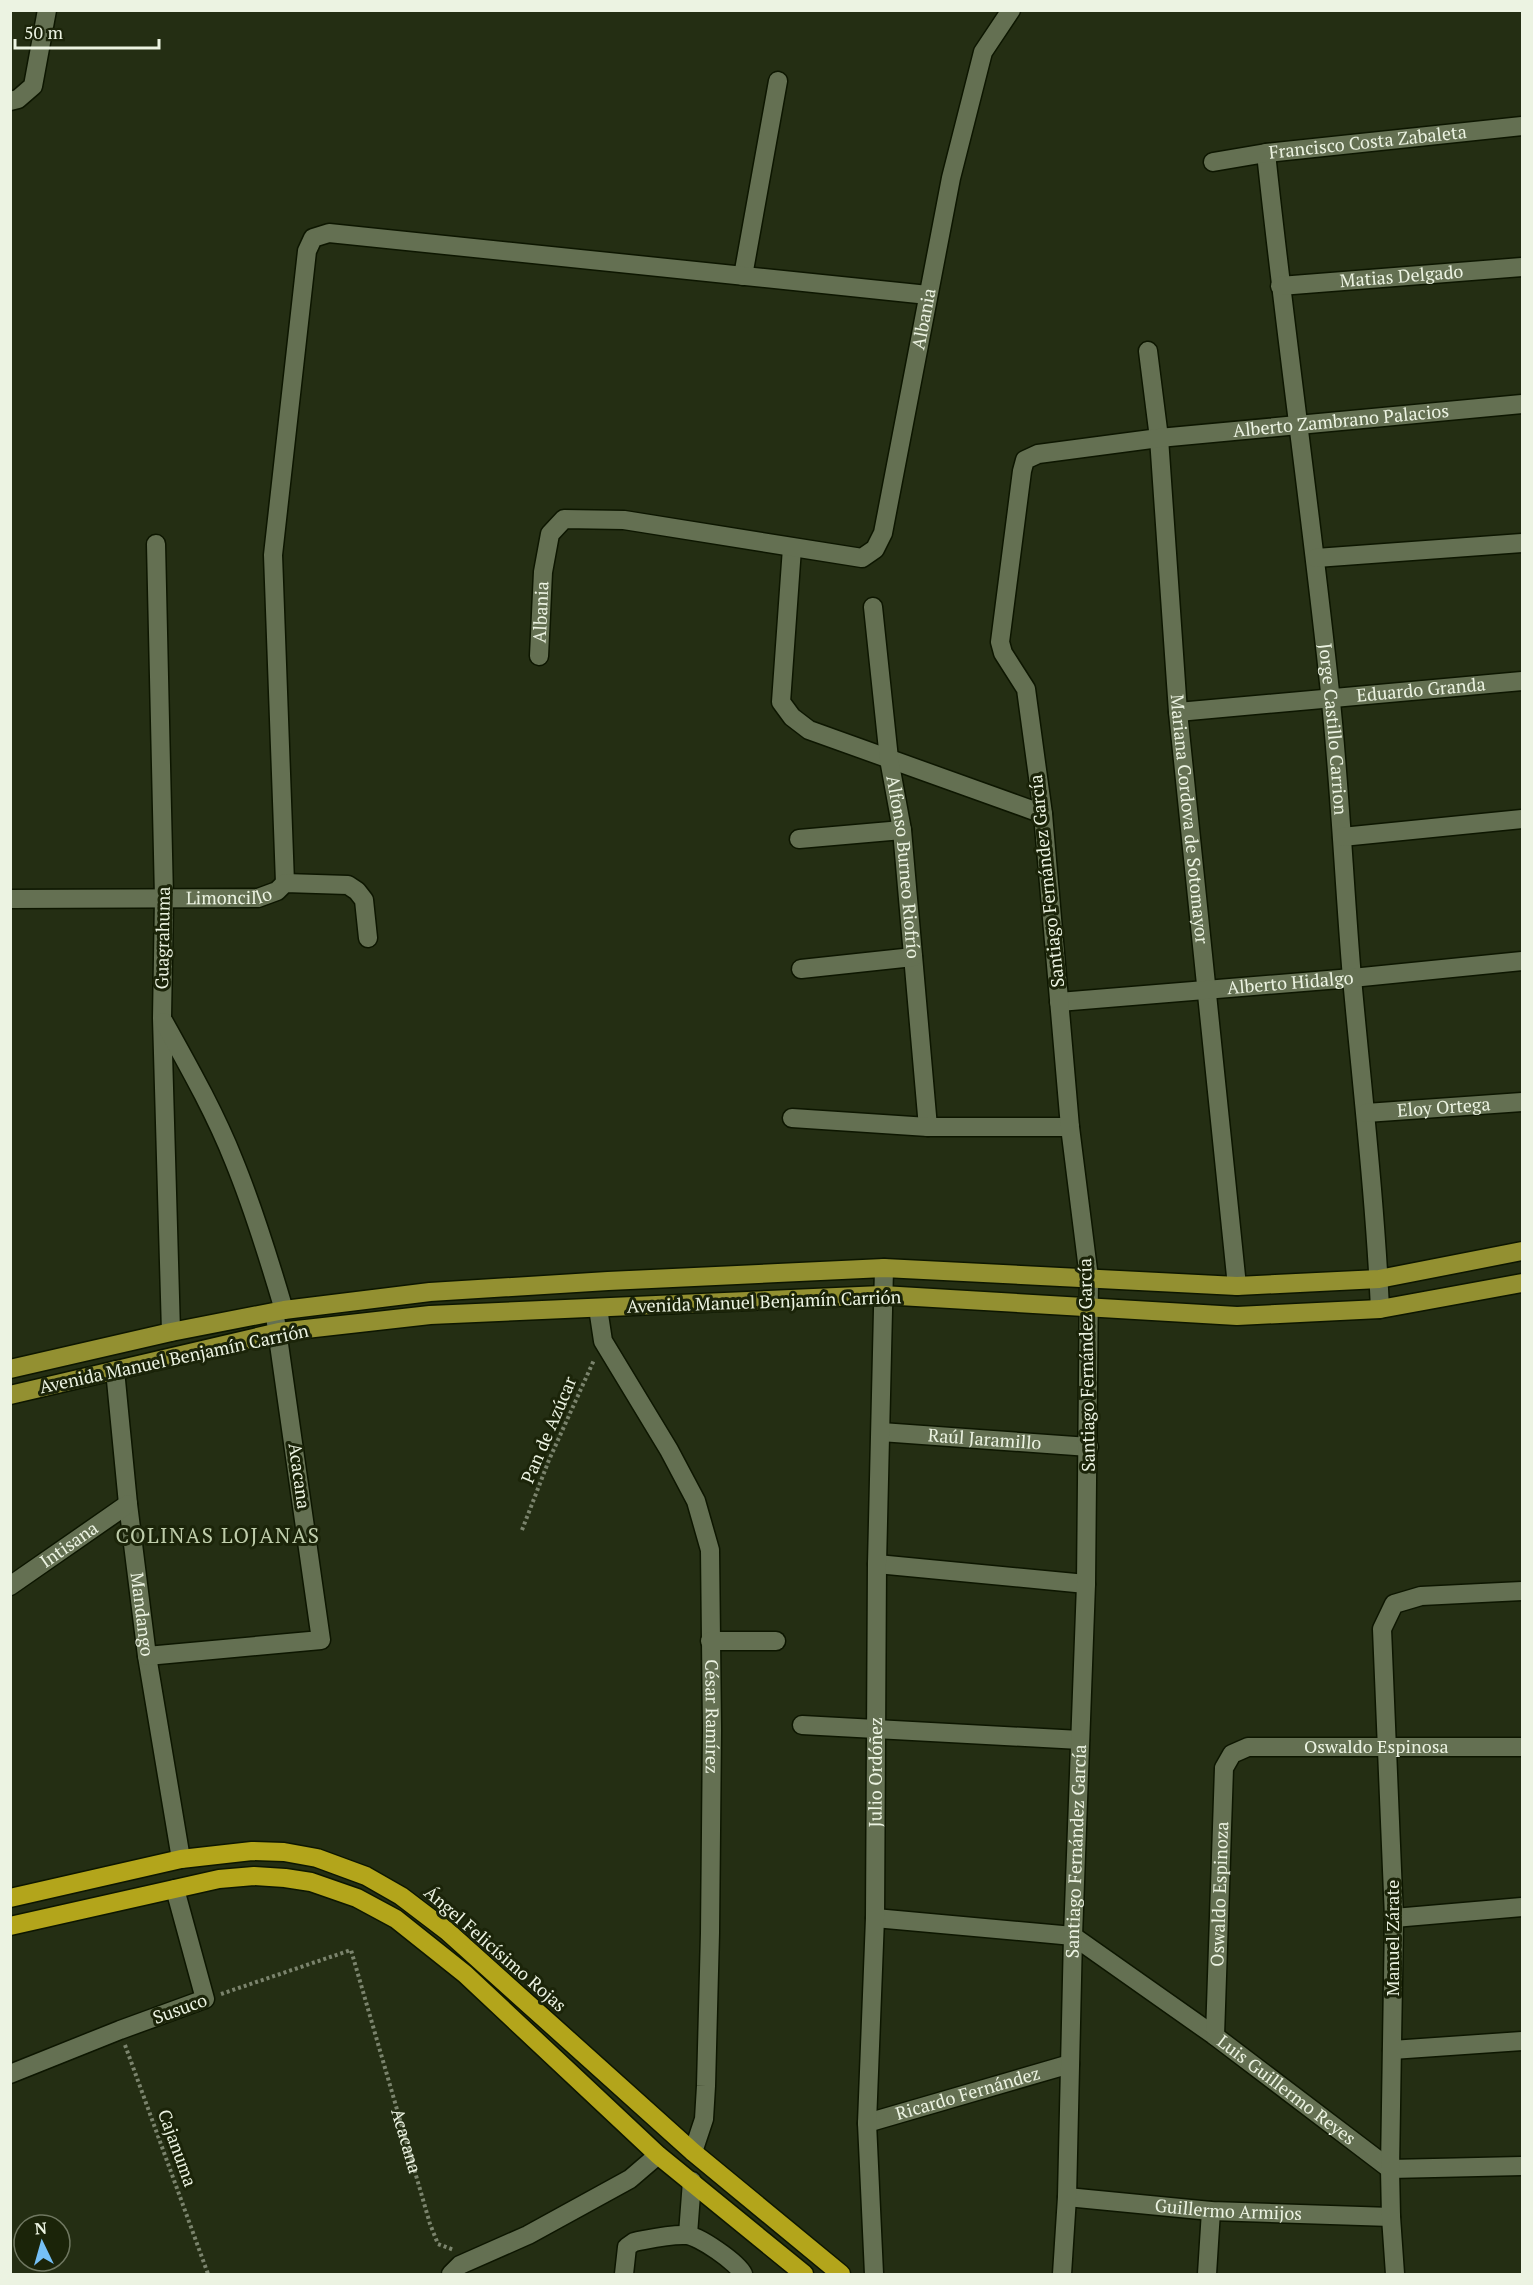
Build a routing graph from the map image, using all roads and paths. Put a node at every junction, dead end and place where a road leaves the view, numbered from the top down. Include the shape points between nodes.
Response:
1 (47, 10) edge
2 (1011, 10) edge
3 (778, 81) dead end
4 (10, 101) edge
5 (1522, 126) edge
6 (1266, 153) junction
7 (1213, 162) dead end
8 (1522, 267) edge
9 (743, 276) junction
10 (1280, 286) junction
11 (928, 295) junction
12 (1148, 351) dead end
13 (1522, 404) edge
14 (1298, 423) junction
15 (1159, 438) junction
16 (1522, 543) edge
17 (156, 544) dead end
18 (792, 548) junction
19 (1316, 558) junction
20 (873, 607) dead end
21 (539, 656) dead end
22 (1522, 681) edge
23 (1331, 697) junction
24 (1178, 712) junction
25 (889, 759) junction
26 (1043, 814) junction
27 (1522, 819) edge
28 (902, 830) junction
29 (1342, 837) junction
30 (799, 839) dead end
31 (285, 883) junction
32 (164, 898) junction
33 (10, 899) edge
34 (368, 938) dead end
35 (913, 957) junction
36 (1522, 961) edge
37 (801, 969) dead end
38 (1353, 978) junction
39 (1206, 989) junction
40 (1059, 1002) junction
41 (162, 1018) junction
42 (1522, 1102) edge
43 (1366, 1113) junction
44 (792, 1118) dead end
45 (1070, 1126) junction
46 (928, 1127) junction
47 (1522, 1251) edge
48 (884, 1268) junction
49 (1089, 1278) junction
50 (1379, 1279) junction
51 (1522, 1283) edge
52 (1237, 1286) junction
53 (882, 1295) junction
54 (1090, 1307) junction
55 (598, 1308) junction
56 (1380, 1309) junction
57 (279, 1311) junction
58 (171, 1332) junction
59 (279, 1332) junction
60 (603, 1341) junction
61 (10, 1369) edge
62 (115, 1370) junction
63 (10, 1395) edge
64 (881, 1432) junction
65 (1089, 1447) junction
66 (128, 1504) junction
67 (522, 1530) dead end
68 (877, 1564) junction
69 (1086, 1584) junction
70 (10, 1586) edge
71 (1522, 1591) edge
72 (710, 1641) junction
73 (776, 1641) dead end
74 (147, 1656) junction
75 (802, 1725) dead end
76 (875, 1730) junction
77 (1080, 1740) junction
78 (1522, 1747) edge
79 (1387, 1748) junction
80 (1232, 1754) joint
81 (181, 1859) junction
82 (175, 1889) junction
83 (13, 1892) edge
84 (1522, 1906) edge
85 (875, 1918) junction
86 (1394, 1918) junction
87 (10, 1926) edge
88 (1073, 1936) junction
89 (351, 1950) joint
90 (206, 2000) junction
91 (120, 2030) junction
92 (1215, 2036) junction
93 (1522, 2042) edge
94 (1392, 2050) junction
95 (1070, 2064) junction
96 (10, 2074) edge
97 (867, 2124) junction
98 (693, 2152) junction
99 (658, 2155) junction
100 (1522, 2166) edge
101 (1390, 2169) junction
102 (692, 2181) junction
103 (1067, 2197) junction
104 (1211, 2211) junction
105 (1391, 2217) junction
106 (688, 2234) junction
107 (457, 2251) dead end
108 (208, 2274) edge
109 (451, 2274) edge
110 (624, 2274) edge
111 (743, 2274) edge
112 (804, 2274) edge
113 (841, 2274) edge
114 (874, 2274) edge
115 (1062, 2274) edge
116 (1207, 2274) edge
117 (1395, 2274) edge

1 - 4 street via 33,86
2 - 11 street, Albania via 983,52 951,178
3 - 9 street
5 - 6 street, Francisco Costa Zabaleta
6 - 7 street, Francisco Costa Zabaleta
6 - 10 street, Jorge Castillo Carrion
8 - 10 street, Matias Delgado
9 - 11 street
9 - 31 street via 329,233 313,238 307,251 273,555
10 - 14 street, Jorge Castillo Carrion
11 - 18 street, Albania via 883,533 875,549 862,558
12 - 15 street, Mariana Cordova de Sotomayor
13 - 14 street, Alberto Zambrano Palacios
14 - 15 street, Alberto Zambrano Palacios
14 - 19 street, Jorge Castillo Carrion
15 - 24 street, Mariana Cordova de Sotomayor
15 - 26 street, Santiago Fernández García via 1038,454 1024,460 1000,642 1026,689
16 - 19 street
17 - 32 street, Guagrahuma
18 - 21 street, Albania via 624,520 564,519 550,534 543,572
18 - 25 street via 781,702 809,730
19 - 23 street, Jorge Castillo Carrion
20 - 25 street, Alfonso Burneo Riofrío
22 - 23 street, Eduardo Granda
23 - 24 street, Eduardo Granda
23 - 29 street, Jorge Castillo Carrion
24 - 39 street, Mariana Cordova de Sotomayor
25 - 26 street
25 - 28 street, Alfonso Burneo Riofrío
26 - 40 street, Santiago Fernández García
27 - 29 street
28 - 30 street
28 - 35 street, Alfonso Burneo Riofrío
29 - 38 street, Jorge Castillo Carrion
31 - 32 street, Limoncillo via 277,891 258,898
31 - 34 street, Limoncillo via 348,885 364,900
32 - 33 street, Limoncillo
32 - 41 street, Guagrahuma
35 - 37 street
35 - 46 street, Alfonso Burneo Riofrío
36 - 38 street, Alberto Hidalgo
38 - 39 street, Alberto Hidalgo
38 - 43 street, Jorge Castillo Carrion
39 - 40 street, Alberto Hidalgo
39 - 52 street, Mariana Cordova de Sotomayor
40 - 45 street, Santiago Fernández García
41 - 57 street, Acacana via 234,1159 262,1234
41 - 58 street, Guagrahuma
42 - 43 street, Eloy Ortega
43 - 50 street, Jorge Castillo Carrion
44 - 46 street
45 - 46 street
45 - 49 street, Santiago Fernández García
47 - 50 main road, Avenida Manuel Benjamín Carrión
48 - 49 main road, Avenida Manuel Benjamín Carrión
48 - 53 street, Julio Ordóñez
48 - 57 main road, Avenida Manuel Benjamín Carrión via 430,1292
49 - 52 main road, Avenida Manuel Benjamín Carrión
49 - 54 street, Santiago Fernández García
50 - 52 main road, Avenida Manuel Benjamín Carrión
50 - 56 street, Jorge Castillo Carrion
51 - 56 main road, Avenida Manuel Benjamín Carrión
53 - 54 main road, Avenida Manuel Benjamín Carrión
53 - 55 main road, Avenida Manuel Benjamín Carrión
53 - 64 street, Julio Ordóñez
54 - 56 main road, Avenida Manuel Benjamín Carrión via 1237,1316
54 - 65 street, Santiago Fernández García
55 - 59 main road, Avenida Manuel Benjamín Carrión via 430,1315
55 - 60 street, César Ramírez
57 - 58 main road, Avenida Manuel Benjamín Carrión
57 - 59 street, Acacana
58 - 61 main road, Avenida Manuel Benjamín Carrión
59 - 62 main road, Avenida Manuel Benjamín Carrión
59 - 74 street, Acacana via 321,1640
60 - 67 path, Pan de Azúcar
60 - 72 street, César Ramírez via 696,1501 710,1550
62 - 63 main road, Avenida Manuel Benjamín Carrión
62 - 66 street, Mandango
64 - 65 street, Raúl Jaramillo
64 - 68 street, Julio Ordóñez
65 - 69 street, Santiago Fernández García
66 - 70 street, Intisana
66 - 74 street, Mandango
68 - 69 street
68 - 76 street, Julio Ordóñez
69 - 77 street, Santiago Fernández García
71 - 79 street, Manuel Zárate via 1421,1596 1394,1604 1382,1629
72 - 73 street
72 - 98 street, César Ramírez via 711,1909 706,2086 704,2119
74 - 81 street, Mandango
75 - 76 street
76 - 77 street
76 - 85 street, Julio Ordóñez
77 - 88 street, Santiago Fernández García
78 - 79 street, Oswaldo Espinosa
79 - 80 street, Oswaldo Espinosa via 1248,1747
79 - 86 street, Manuel Zárate
80 - 92 street, Oswaldo Espinoza via 1224,1768
81 - 83 highway, Ángel Felicísimo Rojas
81 - 98 highway, Ángel Felicísimo Rojas via 252,1851 284,1852 343,1866 401,1896 447,1931
82 - 87 highway
82 - 90 street
82 - 99 highway via 219,1879 285,1878 341,1891 396,1919 465,1974
84 - 86 street
85 - 88 street
85 - 97 street, Julio Ordóñez
86 - 94 street, Manuel Zárate
88 - 92 street, Luis Guillermo Reyes
88 - 95 street, Santiago Fernández García
89 - 90 path, Susuco
89 - 107 path, Acacana via 430,2224 438,2244
90 - 91 street, Susuco
91 - 96 street, Susuco
91 - 108 path, Cajanuma
92 - 101 street, Luis Guillermo Reyes
93 - 94 street
94 - 101 street, Manuel Zárate
95 - 97 street, Ricardo Fernández
95 - 103 street, Santiago Fernández García
97 - 114 street, Julio Ordóñez
98 - 113 highway, Ángel Felicísimo Rojas
99 - 102 highway
99 - 109 street via 630,2179 528,2235 460,2265
100 - 101 street
101 - 105 street, Manuel Zárate
102 - 106 street
102 - 112 highway
103 - 104 street, Guillermo Armijos
103 - 115 street, Santiago Fernández García
104 - 105 street, Guillermo Armijos
104 - 116 street
105 - 117 street, Manuel Zárate
106 - 110 street via 634,2241 627,2247
106 - 111 street via 729,2257

